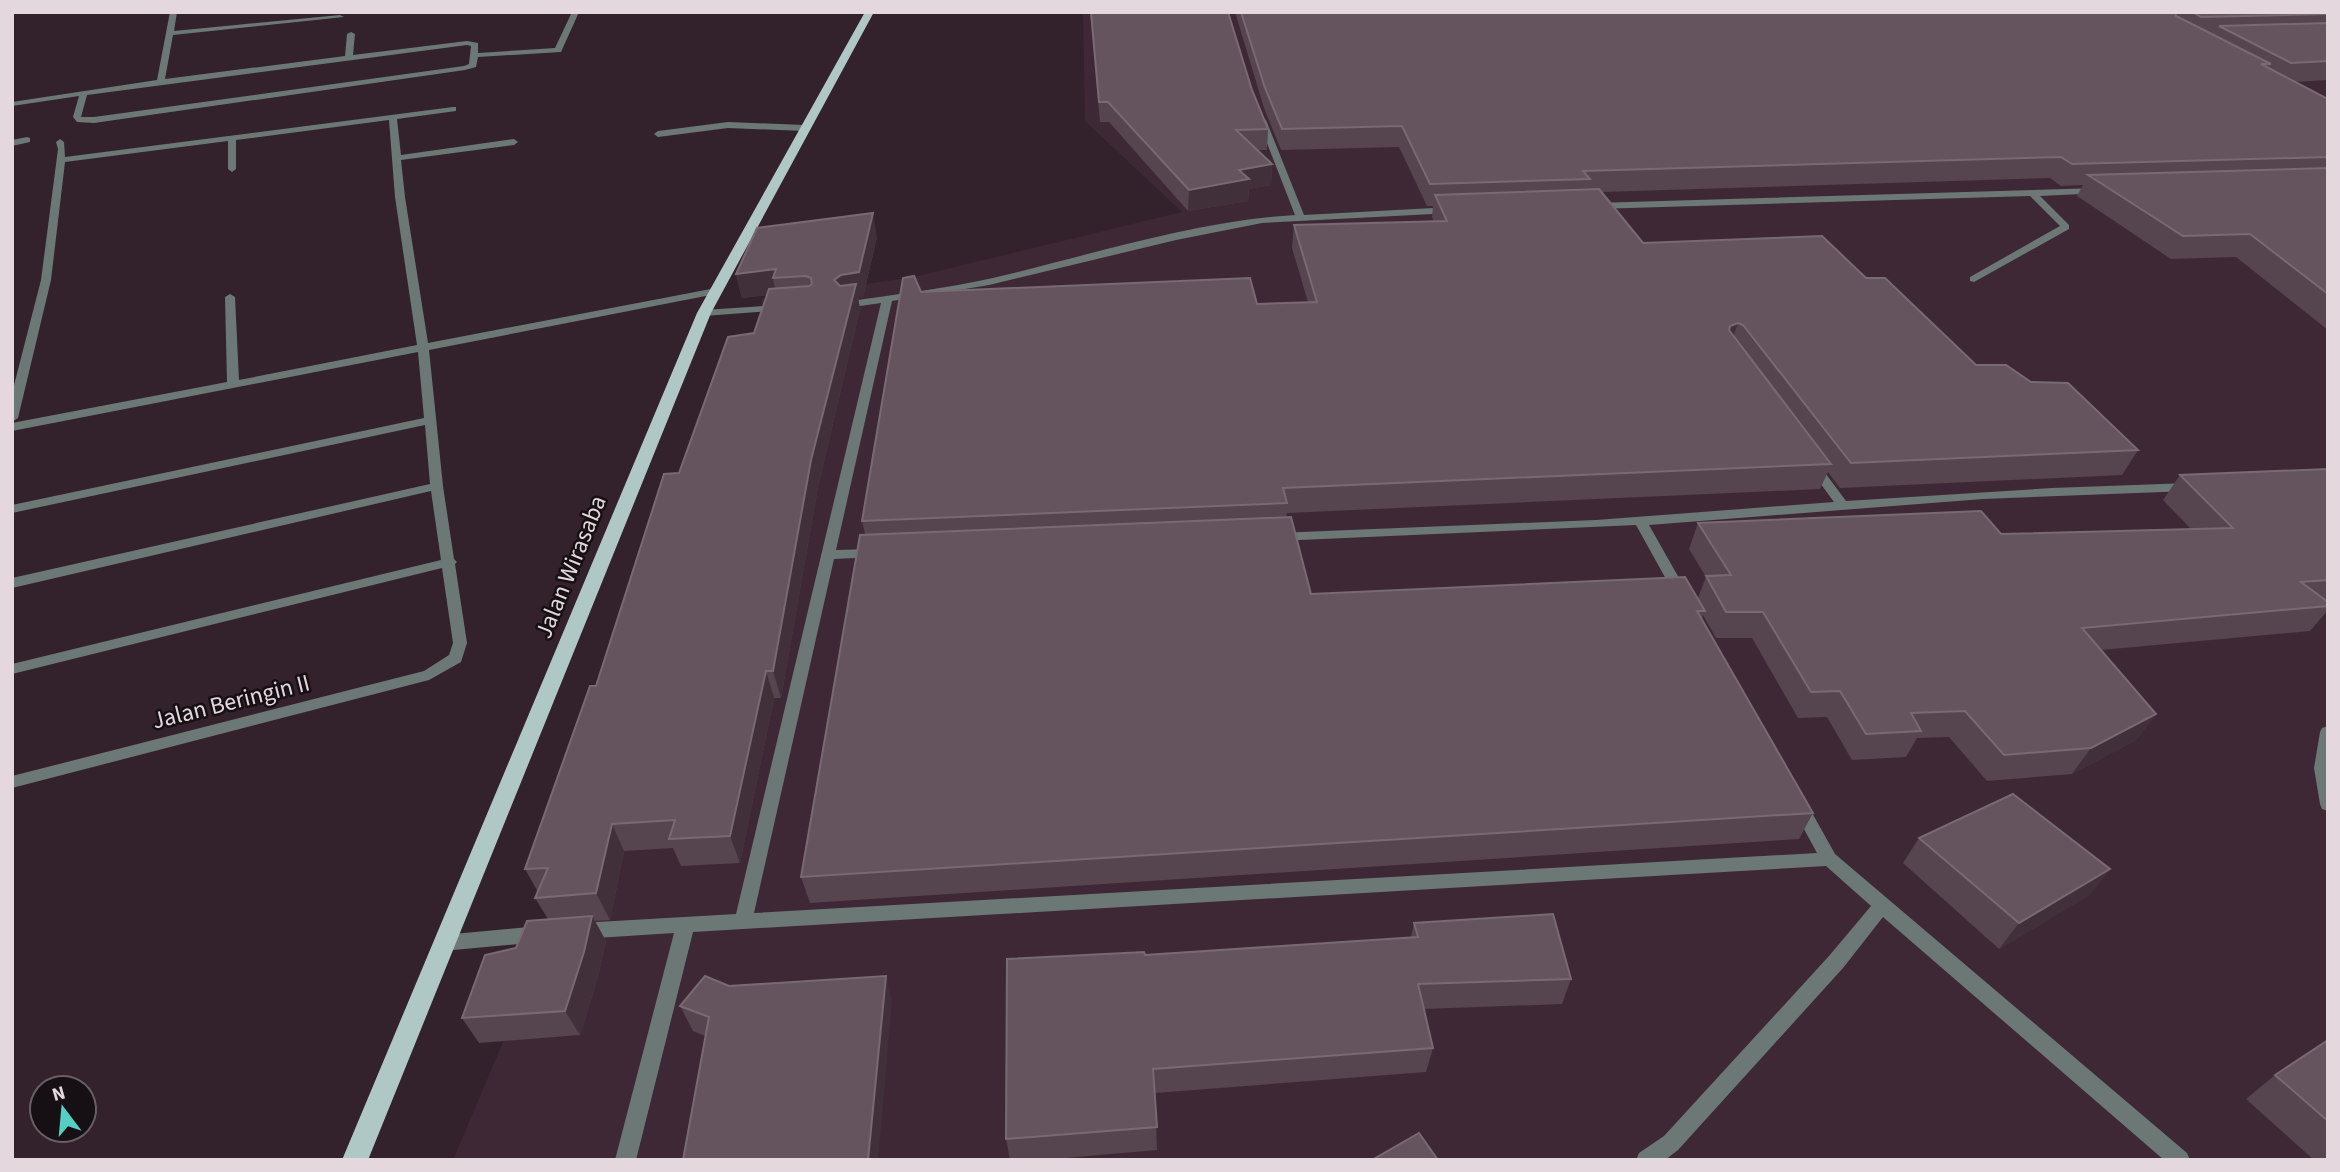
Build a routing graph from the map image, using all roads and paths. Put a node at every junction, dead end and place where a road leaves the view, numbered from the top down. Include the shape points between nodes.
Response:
1 (174, 12) edge
2 (576, 12) edge
3 (870, 12) edge
4 (340, 17) dead end
5 (172, 33) junction
6 (351, 34) dead end
7 (476, 55) junction
8 (349, 59) junction
9 (161, 82) junction
10 (84, 93) junction
11 (12, 104) edge
12 (453, 109) dead end
13 (1258, 109) edge
14 (393, 117) junction
15 (804, 128) junction
16 (658, 134) dead end
17 (232, 139) junction
18 (27, 140) dead end
19 (60, 142) dead end
20 (514, 142) dead end
21 (12, 143) edge
22 (396, 158) junction
23 (61, 160) junction
24 (232, 169) dead end
25 (2112, 191) edge
26 (2032, 193) junction
27 (1590, 206) edge
28 (1466, 209) edge
29 (1300, 216) junction
30 (1974, 279) dead end
31 (716, 291) junction
32 (230, 297) dead end
33 (887, 299) junction
34 (846, 305) edge
35 (798, 307) edge
36 (704, 313) junction
37 (423, 349) junction
38 (233, 385) junction
39 (12, 418) edge
40 (432, 420) junction
41 (12, 428) edge
42 (1802, 450) edge
43 (438, 486) junction
44 (2205, 487) edge
45 (1842, 505) junction
46 (12, 509) edge
47 (1640, 522) junction
48 (1269, 537) edge
49 (883, 553) edge
50 (828, 555) junction
51 (450, 562) junction
52 (12, 583) edge
53 (1687, 606) edge
54 (12, 669) edge
55 (2328, 732) edge
56 (12, 782) edge
57 (1788, 786) edge
58 (2328, 804) edge
59 (1829, 859) junction
60 (1882, 905) junction
61 (743, 921) junction
62 (686, 924) junction
63 (443, 943) junction
64 (355, 1160) edge
65 (625, 1160) edge
66 (1646, 1160) edge
67 (2180, 1160) edge

1 - 5 street
2 - 7 street via 558,50
3 - 15 main road, Jalan Wirasaba
4 - 5 street
5 - 9 street
6 - 8 street
7 - 8 street via 475,45 467,43
7 - 10 street via 473,65 465,68 94,120 77,117
8 - 9 street
9 - 10 street
10 - 11 street
12 - 14 street
13 - 29 street
14 - 17 street
14 - 22 street
15 - 16 street via 728,125
15 - 31 main road, Jalan Wirasaba
17 - 23 street
17 - 24 street
18 - 21 street
19 - 23 street
20 - 22 street
22 - 37 street
23 - 39 street via 46,280
25 - 26 street
26 - 27 street
26 - 30 street via 2066,227
28 - 29 street
29 - 33 street via 1219,227 989,282
31 - 36 main road, Jalan Wirasaba
31 - 37 street
32 - 38 street
33 - 34 street
33 - 50 street
35 - 36 street
36 - 63 main road, Jalan Wirasaba
37 - 38 street
37 - 40 street
38 - 41 street
40 - 43 street
40 - 46 street
42 - 45 street
43 - 51 street
43 - 52 street
44 - 45 street
45 - 47 street
47 - 48 street
47 - 53 street
49 - 50 street
50 - 61 street
51 - 54 street
51 - 56 street, Jalan Beringin II via 460,643 456,658 443,668
55 - 58 street via 2322,768
57 - 59 street
59 - 60 street
59 - 61 street
60 - 66 street via 1671,1143
60 - 67 street
61 - 62 street
62 - 63 street
62 - 65 street
63 - 64 main road, Jalan Wirasaba

